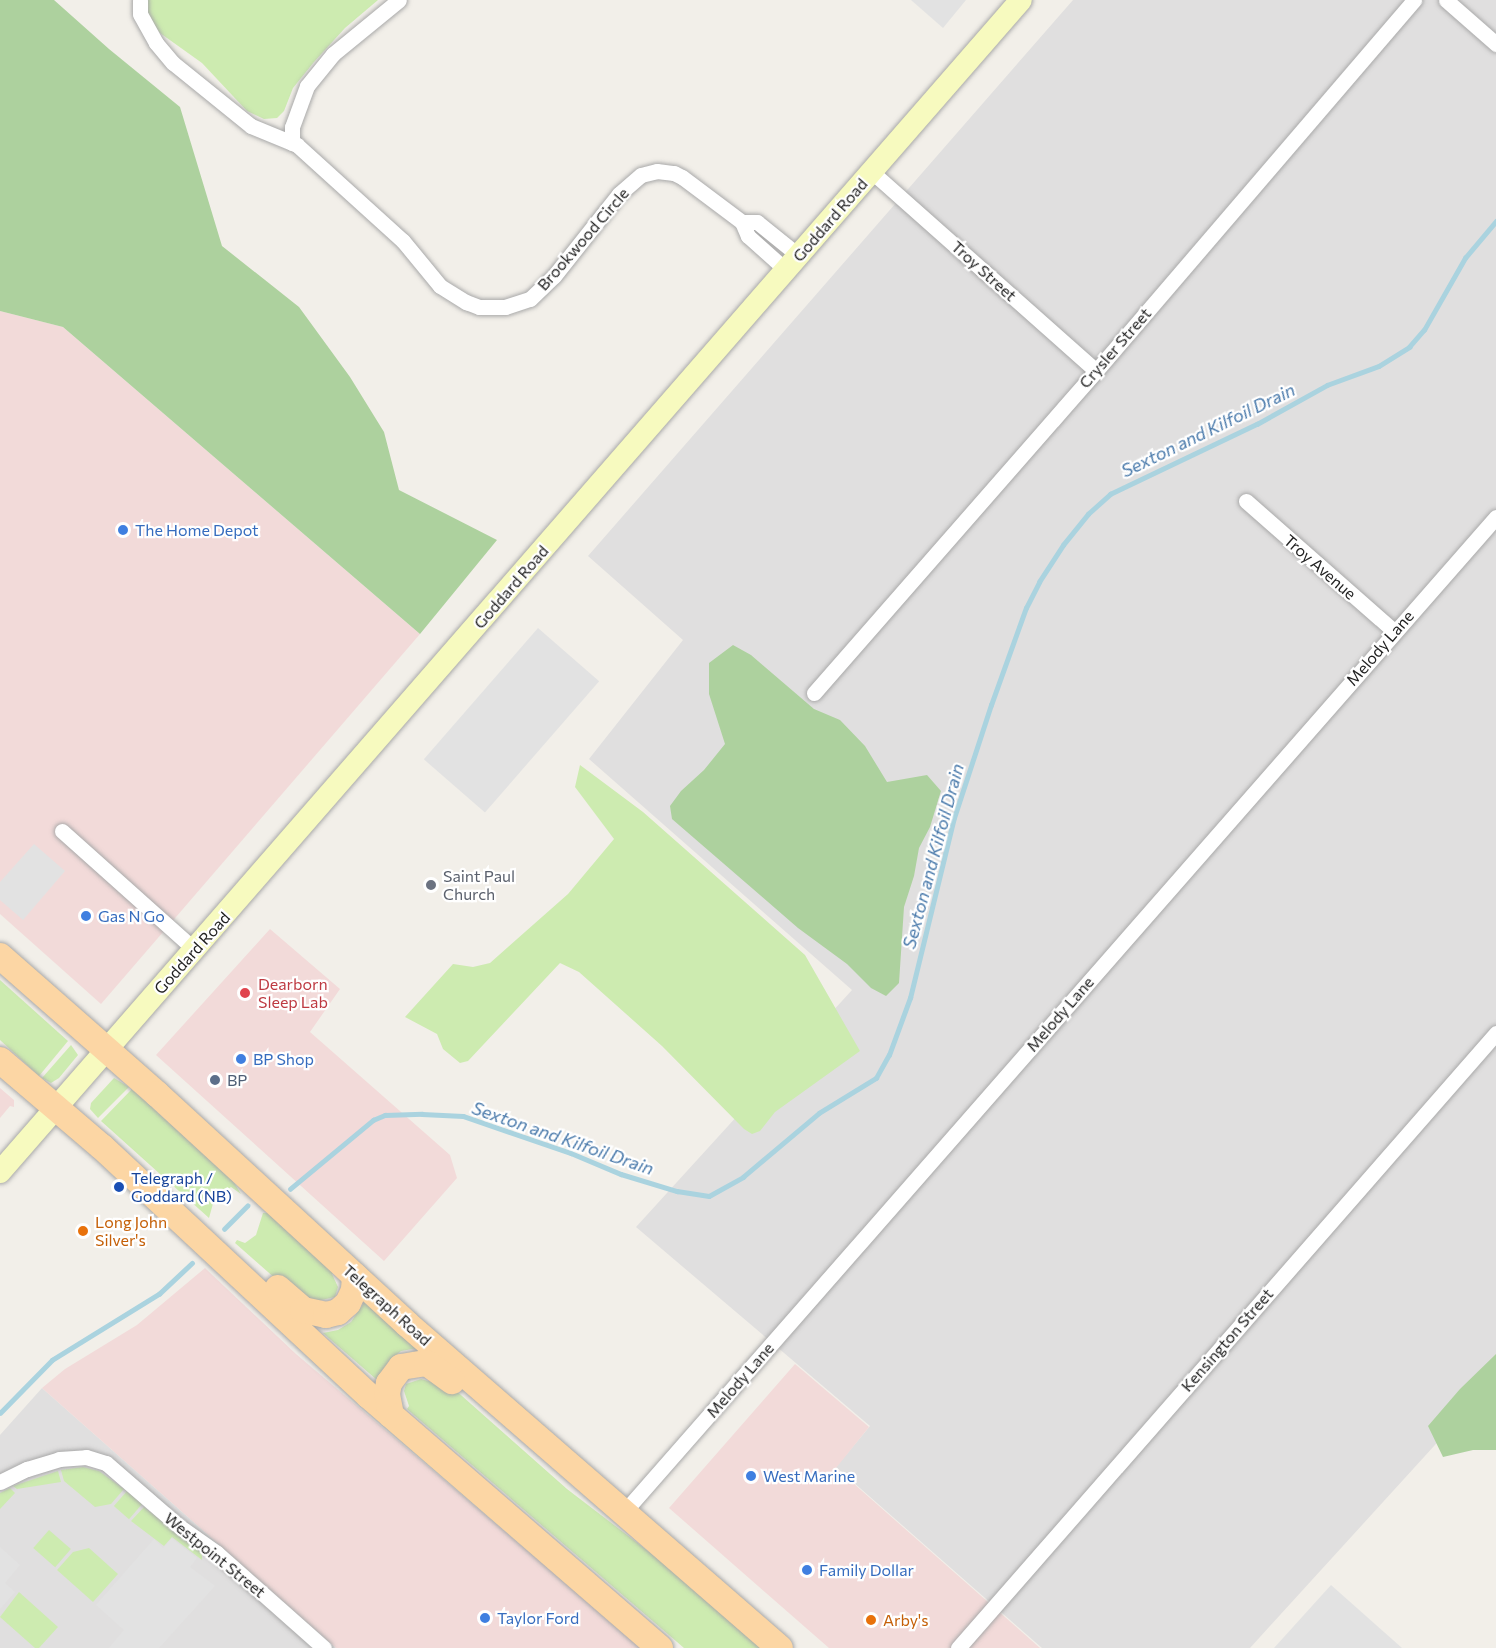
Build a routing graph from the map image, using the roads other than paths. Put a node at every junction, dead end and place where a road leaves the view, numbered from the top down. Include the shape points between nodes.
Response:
1 (140, 0) edge
2 (399, 0) edge
3 (1021, 0) edge
4 (1414, 0) edge
5 (1446, 0) edge
6 (1496, 44) edge
7 (292, 142) junction
8 (872, 172) junction
9 (793, 263) junction
10 (1096, 371) junction
11 (1246, 501) dead end
12 (1496, 517) edge
13 (1394, 631) junction
14 (814, 693) dead end
15 (62, 831) dead end
16 (194, 949) junction
17 (0, 956) edge
18 (0, 975) edge
19 (72, 1020) junction
20 (1496, 1033) edge
21 (106, 1050) junction
22 (0, 1060) edge
23 (56, 1109) junction
24 (91, 1138) junction
25 (0, 1172) edge
26 (355, 1276) junction
27 (391, 1415) junction
28 (0, 1482) edge
29 (624, 1512) junction
30 (653, 1537) junction
31 (324, 1648) edge
32 (660, 1648) edge
33 (780, 1648) edge
34 (958, 1648) edge

1 - 7 street, Brookwood Circle via 140,14 173,63 251,126
2 - 7 street via 333,54 307,86 292,127
3 - 8 main road, Goddard Road
4 - 10 street, Crysler Street
5 - 6 street
7 - 9 street, Brookwood Circle via 403,241 440,286 479,307 505,307 530,298 554,276 619,194 641,175 651,172 667,171 682,177 742,222 748,236
8 - 9 main road, Goddard Road
8 - 10 street, Troy Street
9 - 16 main road, Goddard Road
10 - 14 street, Crysler Street
11 - 13 street, Troy Avenue
12 - 13 street, Melody Lane
13 - 29 street, Melody Lane
15 - 16 street
16 - 21 main road, Goddard Road
17 - 19 main road, Telegraph Road
18 - 19 main road via 43,1013
19 - 21 main road, Telegraph Road
20 - 34 street, Kensington Street
21 - 23 main road, Goddard Road
21 - 26 main road, Telegraph Road
22 - 23 main road
23 - 24 main road
23 - 25 main road, Goddard Road
24 - 26 main road via 113,1140 303,1310 326,1315 338,1312 348,1303
24 - 27 main road
26 - 29 main road, Telegraph Road
27 - 30 main road via 387,1394 394,1374 401,1367 427,1363 571,1484
27 - 32 main road
28 - 31 street, Westpoint Street via 59,1460 86,1457 106,1463 180,1527 217,1553
29 - 30 main road, Telegraph Road
30 - 33 main road, Telegraph Road

